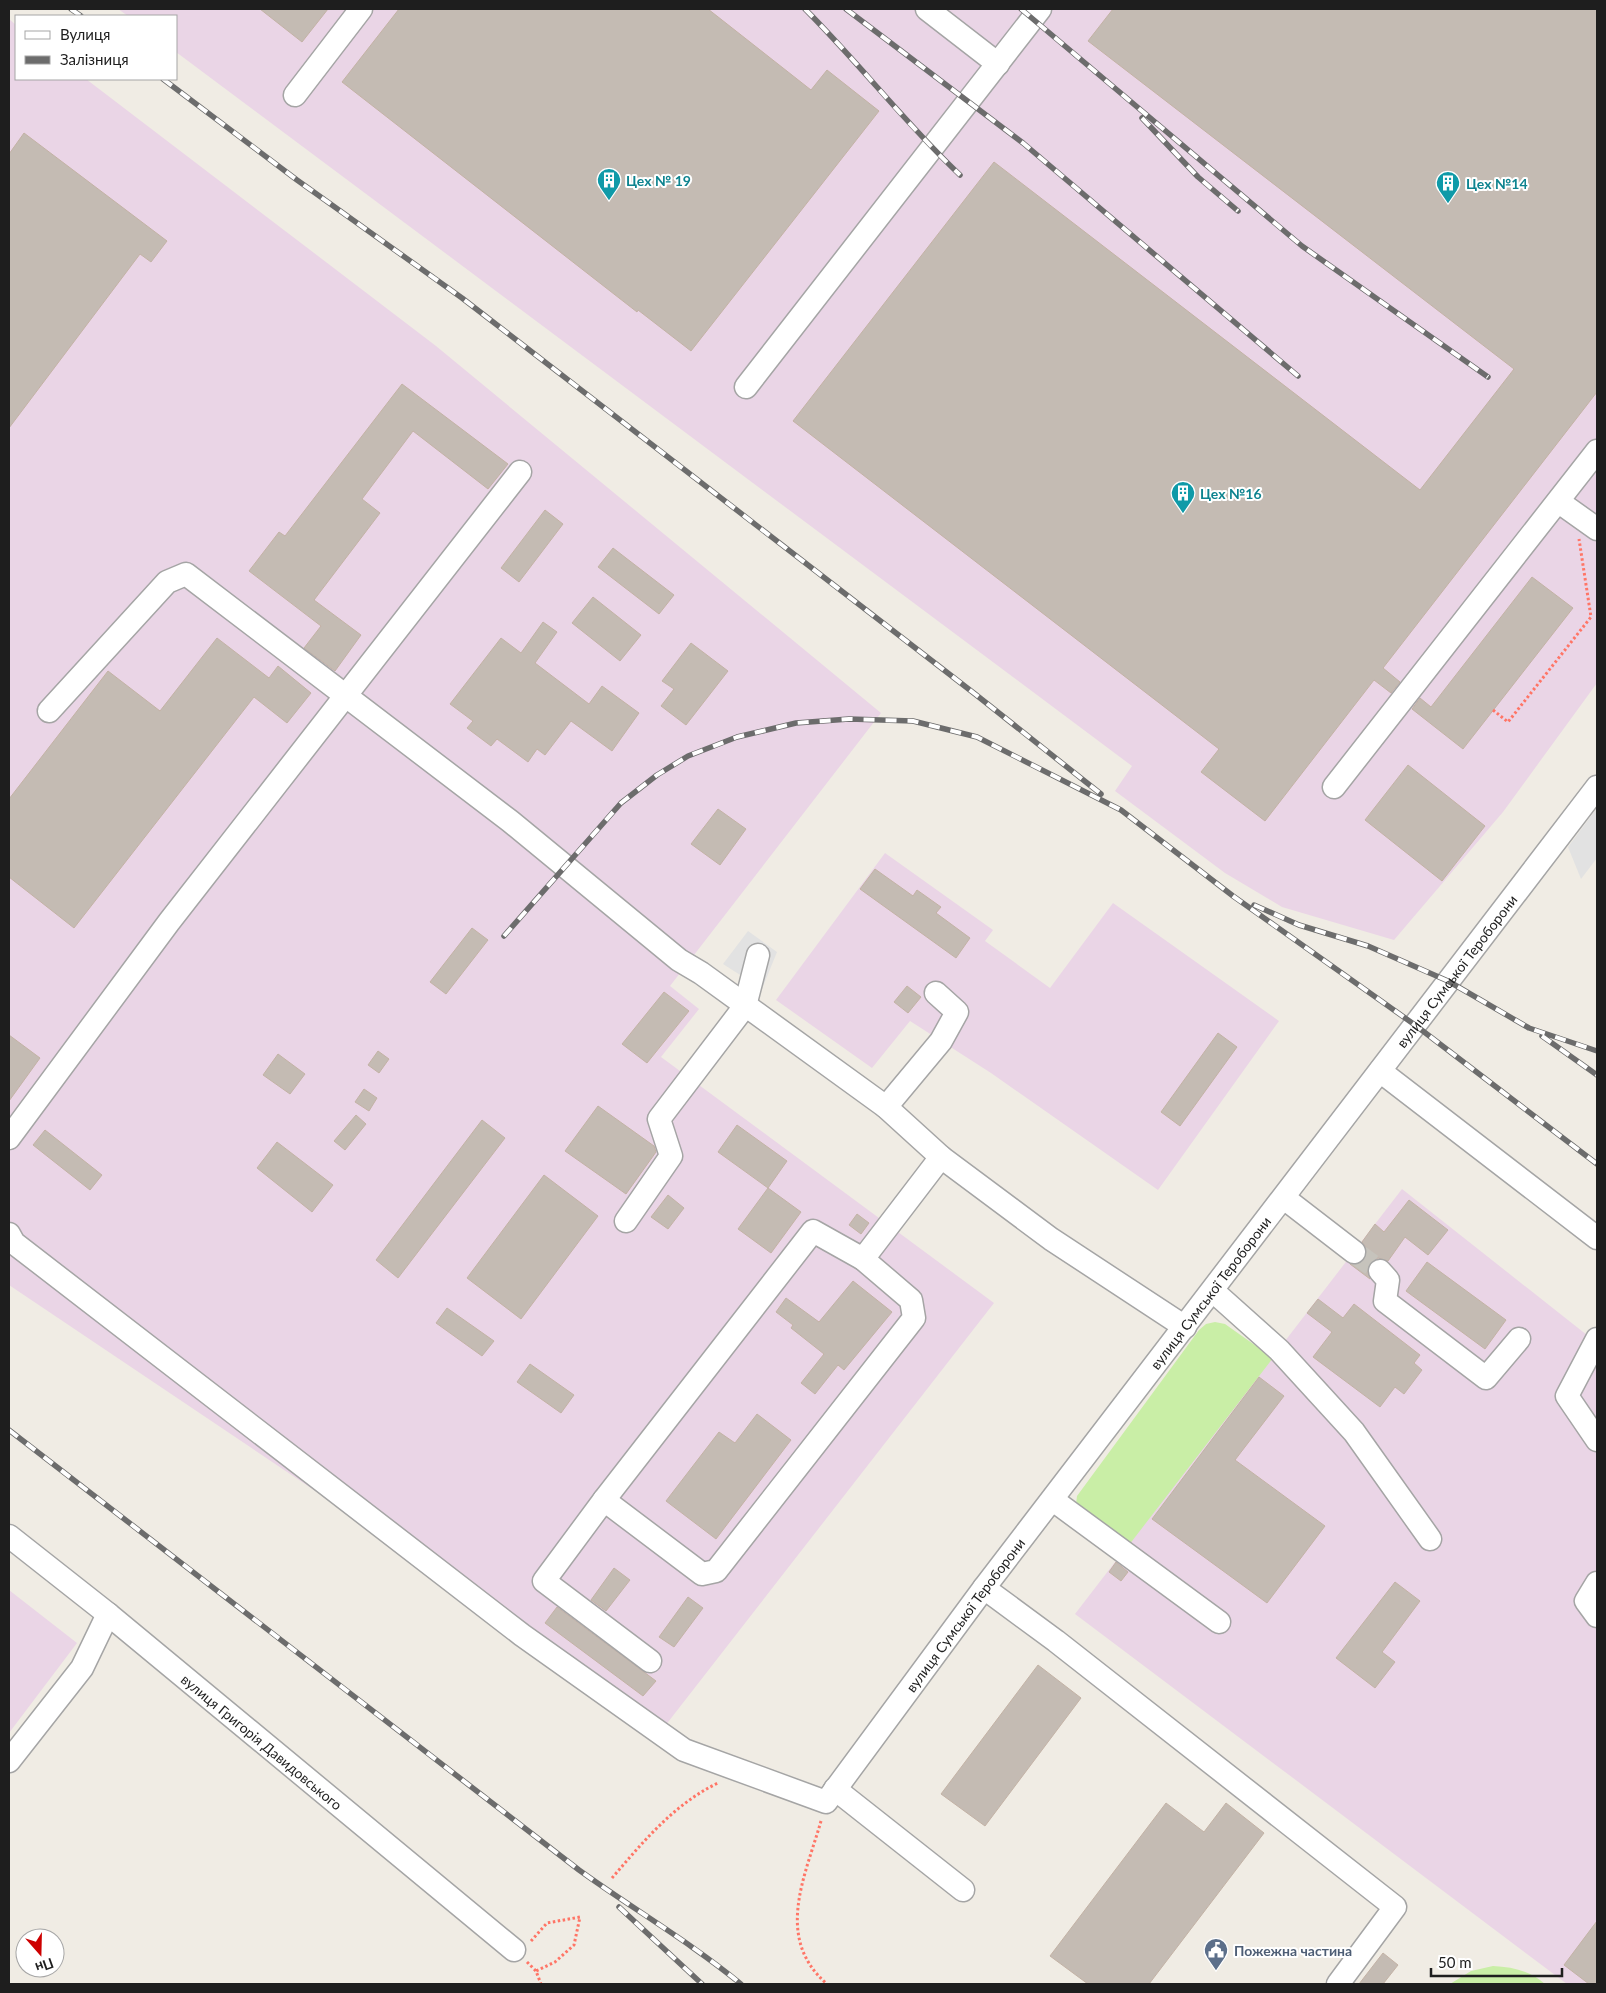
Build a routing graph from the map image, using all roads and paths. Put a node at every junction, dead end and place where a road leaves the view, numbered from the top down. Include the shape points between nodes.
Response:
1 (361, 9) edge
2 (927, 9) edge
3 (1040, 9) edge
4 (998, 64) junction
5 (295, 95) dead end
6 (746, 387) dead end
7 (1597, 451) edge
8 (520, 472) dead end
9 (1567, 507) junction
10 (1597, 529) edge
11 (346, 697) junction
12 (1493, 710) dead end
13 (49, 711) dead end
14 (1597, 786) edge
15 (1334, 787) dead end
16 (758, 955) dead end
17 (936, 993) dead end
18 (745, 1006) junction
19 (1380, 1071) junction
20 (886, 1107) junction
21 (9, 1138) edge
22 (942, 1157) junction
23 (1284, 1198) junction
24 (626, 1221) dead end
25 (9, 1234) edge
26 (1597, 1238) edge
27 (1354, 1252) tunnel mouth
28 (863, 1259) junction
29 (1380, 1271) tunnel mouth
30 (1213, 1291) junction
31 (1186, 1328) junction
32 (1519, 1339) dead end
33 (1597, 1339) edge
34 (1597, 1440) edge
35 (604, 1500) junction
36 (1053, 1500) junction
37 (9, 1536) edge
38 (1430, 1539) dead end
39 (1597, 1583) edge
40 (984, 1588) junction
41 (108, 1614) junction
42 (1597, 1616) edge
43 (1220, 1622) dead end
44 (650, 1661) dead end
45 (9, 1761) edge
46 (744, 1770) junction
47 (831, 1795) junction
48 (612, 1878) dead end
49 (963, 1890) dead end
50 (517, 1953) junction
51 (536, 1970) junction
52 (541, 1984) edge
53 (827, 1984) edge
54 (1338, 1984) edge

1 - 5 street
2 - 4 street
3 - 4 street
4 - 6 street
7 - 9 street
8 - 11 street
9 - 10 street
9 - 12 path via 1592,617 1508,722
9 - 15 street
11 - 13 street via 186,574 167,582
11 - 18 street via 510,821 679,960
11 - 21 street via 169,922
14 - 19 street, вулиця Сумської Тероборони
16 - 18 street
17 - 20 street via 957,1012 941,1041
18 - 20 street
18 - 24 street via 658,1119 672,1156
19 - 23 street, вулиця Сумської Тероборони
19 - 26 street
20 - 22 street
22 - 28 street
22 - 31 street via 1051,1239
23 - 27 street
23 - 30 street, вулиця Сумської Тероборони
25 - 46 street via 14,1243 522,1635 684,1750
28 - 35 street via 813,1231
28 - 35 street via 911,1300 914,1318 716,1571 702,1574
29 - 32 street via 1388,1280 1385,1301 1486,1378
30 - 31 street, вулиця Сумської Тероборони
30 - 38 street via 1279,1350 1354,1432
31 - 36 street, вулиця Сумської Тероборони
33 - 34 street via 1567,1396
35 - 44 street via 544,1581
36 - 40 street, вулиця Сумської Тероборони
36 - 43 street
37 - 41 street, вулиця Григорія Давидовського
39 - 42 street via 1586,1601
40 - 47 street, вулиця Сумської Тероборони
40 - 54 street via 1395,1907
41 - 45 street via 82,1668
41 - 50 street, вулиця Григорія Давидовського
46 - 47 street
46 - 48 path via 707,1788 657,1825
47 - 49 street
47 - 53 path via 796,1910 800,1950 815,1974
50 - 51 path
50 - 51 path via 547,1923 580,1917 574,1945 556,1962
51 - 52 path

